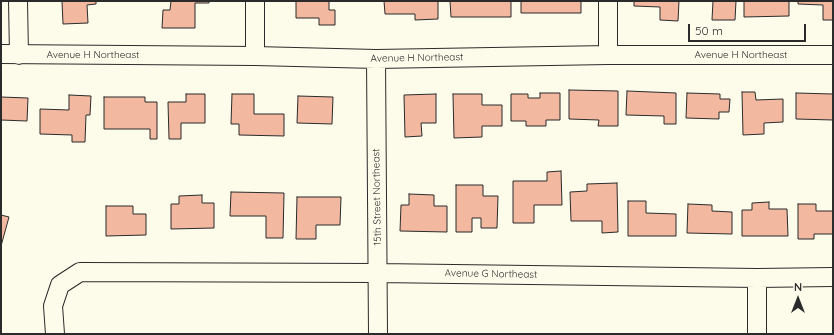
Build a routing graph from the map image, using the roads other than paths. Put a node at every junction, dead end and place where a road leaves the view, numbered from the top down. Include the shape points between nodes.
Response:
1 (18, 1) edge
2 (255, 1) edge
3 (608, 1) edge
4 (10, 54) edge
5 (608, 55) junction
6 (833, 55) edge
7 (255, 56) junction
8 (376, 59) junction
9 (378, 272) junction
10 (833, 277) edge
11 (757, 278) junction
12 (55, 334) edge
13 (378, 334) edge
14 (757, 334) edge

1 - 4 street
2 - 7 street
3 - 5 street
4 - 7 street, Avenue H Northeast
5 - 6 street, Avenue H Northeast
5 - 8 street, Avenue H Northeast
7 - 8 street, Avenue H Northeast
8 - 9 street, 15th Street Northeast
9 - 11 street, Avenue G Northeast
9 - 12 street, Avenue G Northeast via 80,272 60,285 53,306
9 - 13 street, 15th Street Northeast
10 - 11 street, Avenue G Northeast
11 - 14 street

